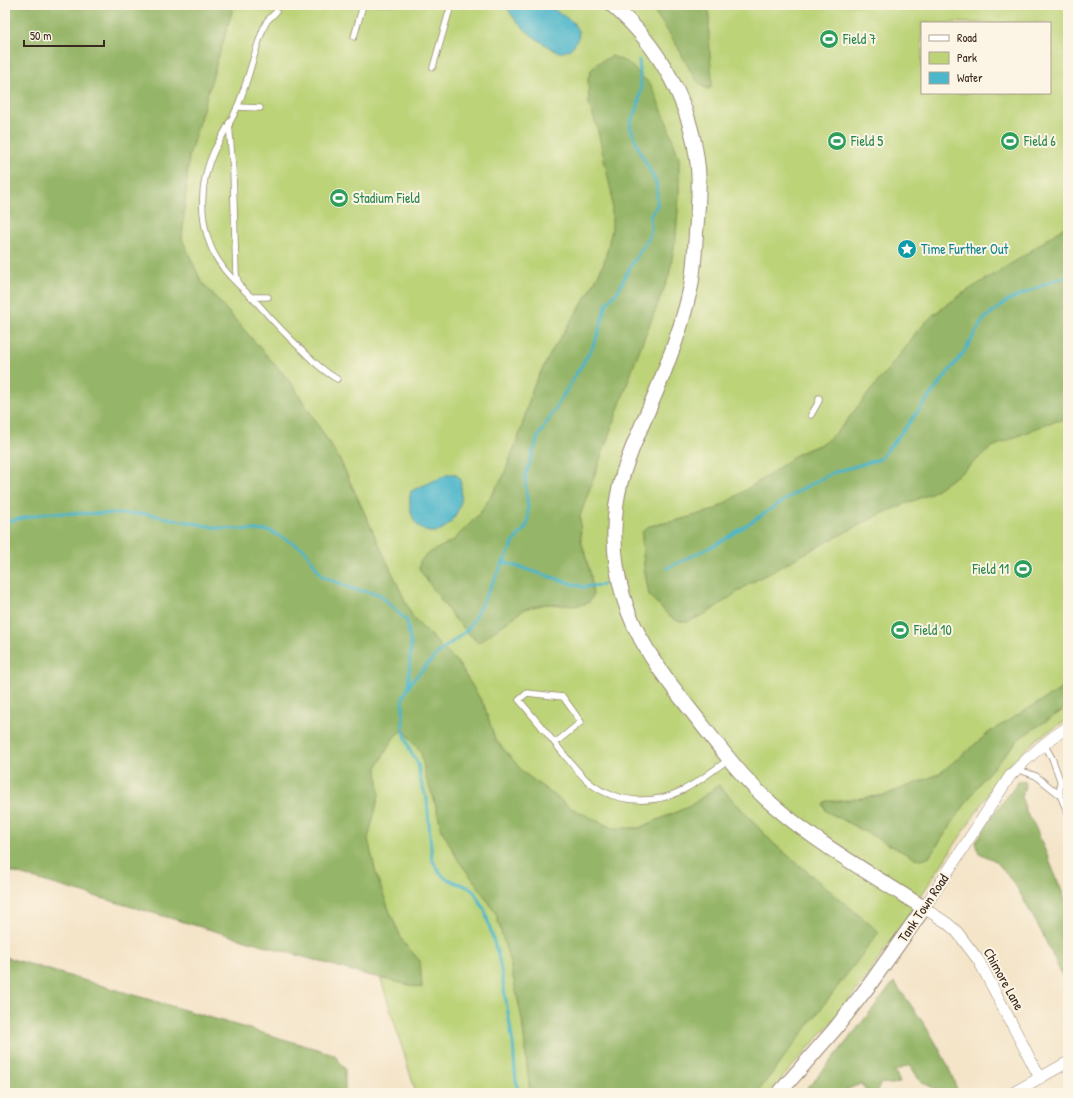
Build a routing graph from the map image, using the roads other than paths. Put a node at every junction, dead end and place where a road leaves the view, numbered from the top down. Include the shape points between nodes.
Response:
1 (363, 5) edge
2 (451, 5) edge
3 (612, 5) edge
4 (276, 12) dead end
5 (354, 37) dead end
6 (433, 67) dead end
7 (237, 107) junction
8 (260, 108) dead end
9 (229, 123) junction
10 (239, 284) junction
11 (252, 297) junction
12 (268, 297) dead end
13 (337, 379) dead end
14 (819, 398) dead end
15 (811, 415) dead end
16 (1068, 727) edge
17 (555, 743) junction
18 (1044, 744) junction
19 (729, 758) junction
20 (1017, 769) junction
21 (1060, 795) junction
22 (1068, 814) edge
23 (924, 908) junction
24 (1068, 1062) edge
25 (1040, 1078) junction
26 (780, 1093) edge
27 (1013, 1093) edge

1 - 5 lane
2 - 6 lane
3 - 19 street via 651,46 679,94 694,142 698,185 693,272 686,305 667,364 632,449 620,488 615,523 617,569 629,614 644,646
4 - 7 lane via 264,27
7 - 8 lane
7 - 9 lane
9 - 10 lane via 236,274
9 - 10 lane via 209,163 203,187 203,202 210,244 224,268
10 - 11 lane
11 - 12 lane
11 - 13 lane via 312,360
14 - 15 lane
16 - 18 street, Tank Town Road
17 - 17 lane via 519,700 527,693 563,697 582,722
17 - 19 lane via 591,784 618,797 635,800 666,798 682,791
18 - 20 street, Tank Town Road
18 - 21 lane via 1060,780
19 - 23 street via 759,792 794,822
20 - 21 lane via 1036,776
20 - 23 street, Tank Town Road
21 - 22 lane
23 - 25 street, Chimore Lane via 957,932 979,961
23 - 26 street, Tank Town Road via 835,1029
24 - 25 street
25 - 27 street

